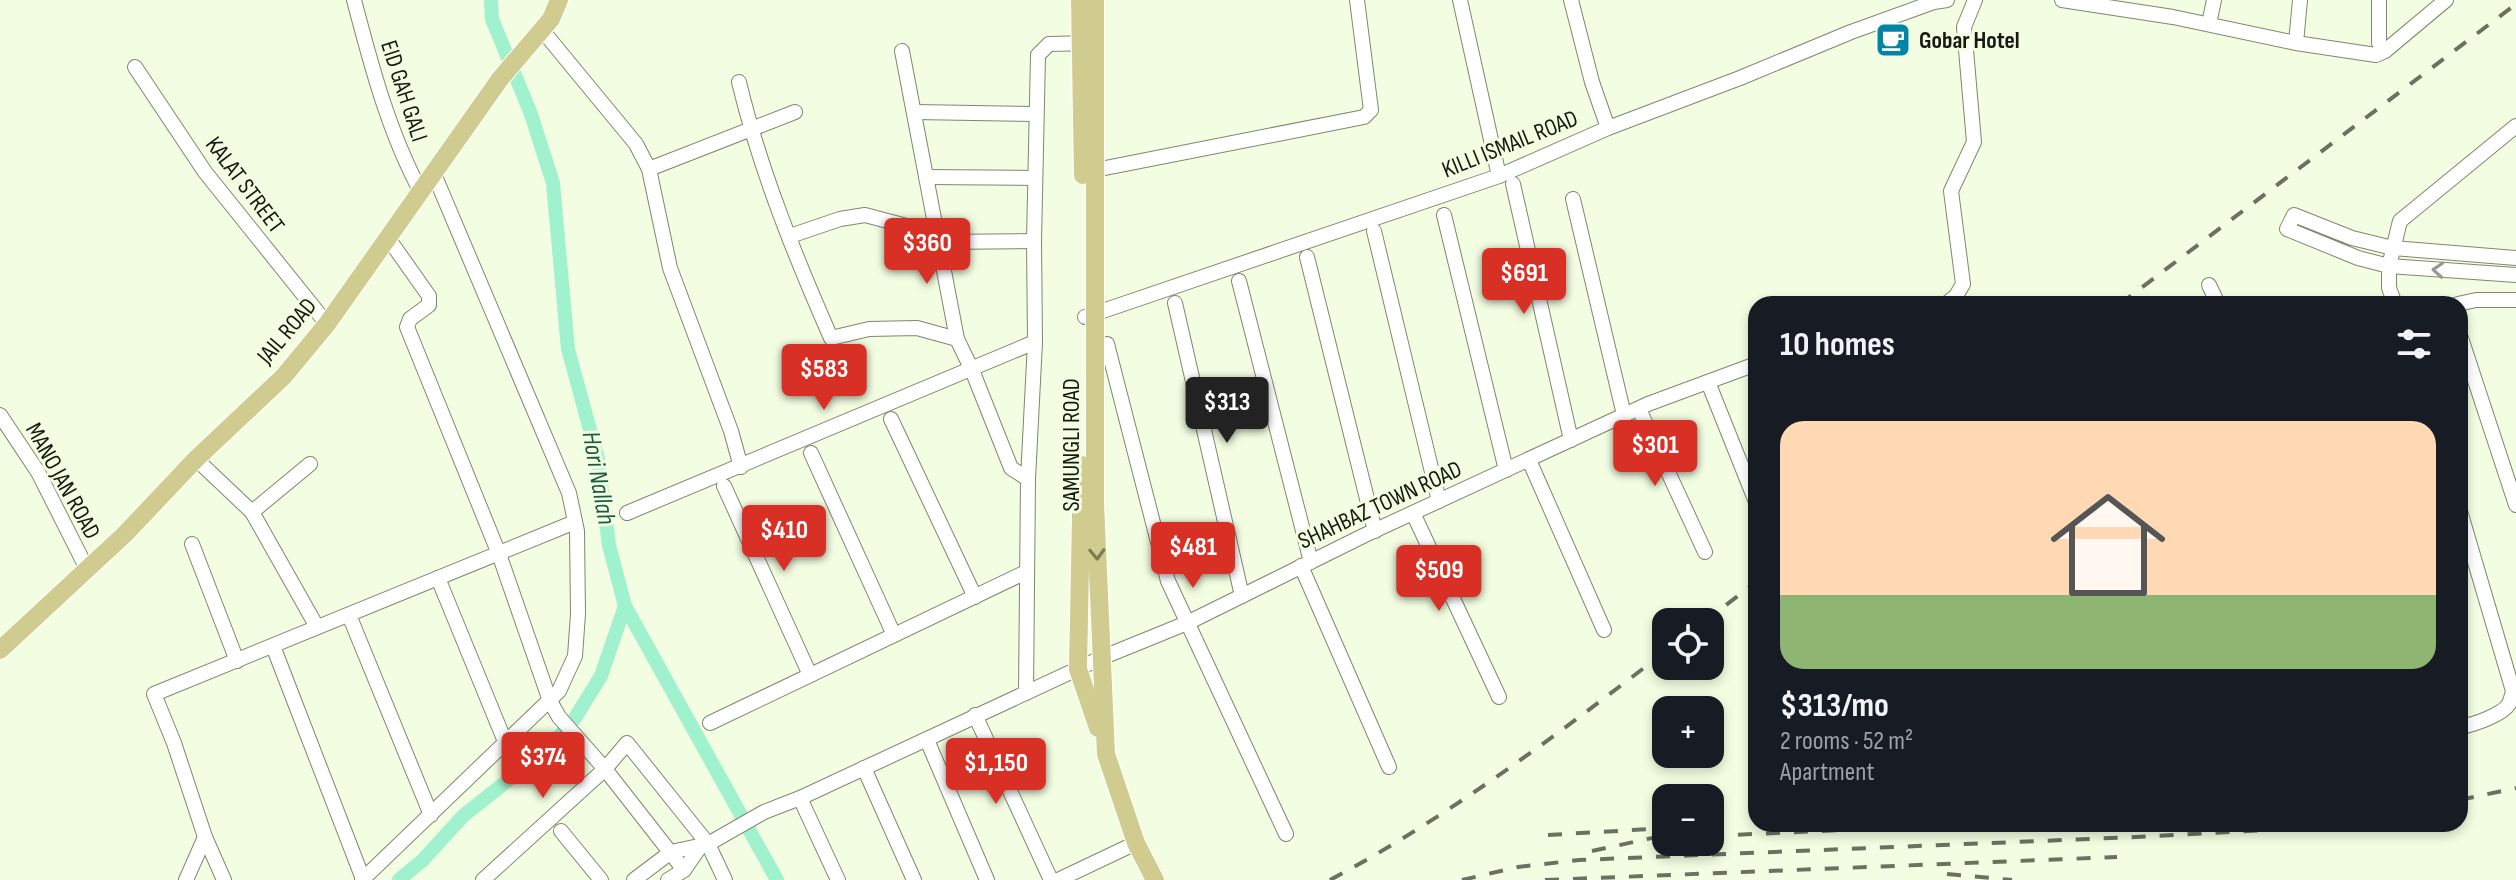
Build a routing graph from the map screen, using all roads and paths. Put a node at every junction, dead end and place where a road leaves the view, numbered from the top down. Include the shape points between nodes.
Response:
1 (354, 0) edge
2 (559, 0) edge
3 (1080, 0) edge
4 (1095, 0) edge
5 (1357, 0) edge
6 (1460, 0) edge
7 (1571, 0) edge
8 (1947, 0) edge
9 (1975, 0) edge
10 (2062, 0) edge
11 (2214, 0) edge
12 (2300, 0) edge
13 (2379, 0) edge
14 (2446, 0) edge
15 (2110, 4) edge
16 (2209, 24) junction
17 (542, 30) junction
18 (1088, 43) junction
19 (2296, 43) junction
20 (902, 51) dead end
21 (2385, 51) junction
22 (135, 67) dead end
23 (739, 82) dead end
24 (795, 112) dead end
25 (915, 112) junction
26 (1036, 114) junction
27 (2516, 126) edge
28 (1608, 128) junction
29 (750, 129) junction
30 (649, 169) junction
31 (1095, 170) junction
32 (434, 174) junction
33 (1499, 176) junction
34 (926, 177) junction
35 (1035, 178) junction
36 (1513, 184) dead end
37 (421, 192) junction
38 (1573, 199) dead end
39 (1444, 215) dead end
40 (935, 225) junction
41 (1374, 231) dead end
42 (790, 236) junction
43 (388, 238) junction
44 (1034, 241) junction
45 (938, 242) junction
46 (2393, 248) junction
47 (1307, 257) dead end
48 (2516, 258) edge
49 (2389, 266) junction
50 (2516, 275) edge
51 (1239, 281) dead end
52 (2209, 285) dead end
53 (1954, 296) edge
54 (2214, 296) edge
55 (2392, 296) edge
56 (2516, 300) edge
57 (2468, 302) edge
58 (1175, 303) dead end
59 (1090, 316) junction
60 (327, 324) junction
61 (957, 339) junction
62 (1035, 342) junction
63 (1107, 344) dead end
64 (2468, 359) edge
65 (1748, 367) edge
66 (972, 370) junction
67 (1708, 382) junction
68 (1639, 409) junction
69 (0, 415) edge
70 (1624, 415) junction
71 (891, 419) dead end
72 (1571, 440) junction
73 (811, 453) dead end
74 (196, 459) junction
75 (1529, 460) junction
76 (310, 464) dead end
77 (741, 467) junction
78 (1506, 470) junction
79 (1028, 479) junction
80 (1748, 482) edge
81 (724, 486) dead end
82 (1439, 501) junction
83 (2516, 505) edge
84 (252, 512) junction
85 (627, 513) dead end
86 (1413, 513) junction
87 (575, 522) junction
88 (1375, 531) junction
89 (2468, 538) edge
90 (192, 544) dead end
91 (1705, 552) dead end
92 (499, 554) junction
93 (1306, 564) junction
94 (87, 569) junction
95 (1026, 572) junction
96 (438, 578) junction
97 (1242, 596) junction
98 (975, 597) junction
99 (349, 615) junction
100 (1187, 623) junction
101 (317, 627) junction
102 (1604, 630) dead end
103 (894, 635) junction
104 (273, 646) junction
105 (0, 650) edge
106 (1101, 658) junction
107 (237, 661) junction
108 (1078, 669) junction
109 (810, 675) junction
110 (1026, 693) junction
111 (1499, 697) dead end
112 (550, 701) junction
113 (975, 715) junction
114 (710, 723) dead end
115 (2468, 725) edge
116 (927, 740) junction
117 (506, 744) junction
118 (1106, 754) junction
119 (1389, 767) dead end
120 (864, 768) junction
121 (605, 769) junction
122 (800, 798) junction
123 (431, 815) junction
124 (561, 831) dead end
125 (1286, 834) dead end
126 (205, 837) junction
127 (1136, 843) junction
128 (704, 845) junction
129 (671, 852) junction
130 (684, 870) junction
131 (362, 879) edge
132 (186, 880) edge
133 (224, 880) edge
134 (483, 880) edge
135 (601, 880) edge
136 (634, 880) edge
137 (668, 880) edge
138 (725, 880) edge
139 (838, 880) edge
140 (914, 880) edge
141 (987, 880) edge
142 (1051, 880) edge
143 (1058, 880) edge
144 (1155, 880) edge

1 - 37 street, EID GAH GALI via 402,156
2 - 17 main road, JAIL ROAD
3 - 18 main road, SAMUNGLI ROAD
4 - 18 main road, SAMUNGLI ROAD
5 - 31 street via 1371,110 1364,117
6 - 33 street
7 - 28 street
8 - 28 street, KILLI ISMAIL ROAD
9 - 53 street via 1964,27 1974,142 1951,191 1963,284
10 - 15 street
11 - 16 street
12 - 19 street
13 - 21 street via 2379,43
14 - 21 street
15 - 16 street
16 - 19 street
17 - 30 street via 636,144
17 - 32 main road, JAIL ROAD via 500,79
18 - 26 street via 1049,44 1038,55
18 - 31 main road, SAMUNGLI ROAD
18 - 59 main road, SAMUNGLI ROAD
19 - 21 street via 2376,55
20 - 25 street
22 - 60 street, KALAT STREET via 205,172
23 - 29 street
24 - 29 street
25 - 26 street
25 - 34 street
26 - 35 street
27 - 46 street via 2400,221
28 - 33 street, KILLI ISMAIL ROAD
29 - 30 street
29 - 42 street
30 - 77 street via 670,268
31 - 59 main road, SAMUNGLI ROAD
32 - 37 main road, JAIL ROAD
32 - 87 street via 545,433
33 - 59 street, KILLI ISMAIL ROAD
34 - 35 street
34 - 40 street
35 - 44 street
36 - 72 street
37 - 43 main road, JAIL ROAD
38 - 70 street
39 - 78 street
40 - 42 street via 914,228 865,215
40 - 45 street
41 - 82 street
42 - 61 street via 831,338 869,329 917,328
43 - 60 main road, JAIL ROAD
43 - 92 street via 429,296 429,305 407,327
44 - 45 street
44 - 62 street
45 - 61 street
46 - 48 street
46 - 49 street
46 - 49 street via 2294,215 2287,229
47 - 88 street
50 -> 49 street
49 - 55 street
51 - 93 street
52 - 54 street
56 - 57 street
58 - 97 street
59 -> 106 main road, SAMUNGLI ROAD
59 - 108 main road
60 - 74 main road, JAIL ROAD via 284,376
61 - 66 street
62 - 66 street
62 - 79 street
63 - 100 street via 1168,581
64 - 83 street
65 - 67 street, SHAHBAZ TOWN ROAD
66 - 77 street
66 - 79 street via 1011,468
67 - 68 street, SHAHBAZ TOWN ROAD
67 - 80 street
68 - 70 street, SHAHBAZ TOWN ROAD
68 - 91 street
69 - 94 street, MANO JAN ROAD via 38,472
70 - 72 street, SHAHBAZ TOWN ROAD
71 - 98 street
72 - 75 street, SHAHBAZ TOWN ROAD
73 - 103 street
74 - 84 street
74 - 94 main road, JAIL ROAD
75 - 78 street, SHAHBAZ TOWN ROAD
75 - 102 street
76 - 84 street
77 - 85 street
78 - 82 street, SHAHBAZ TOWN ROAD
79 - 95 street
81 - 109 street
82 - 86 street, SHAHBAZ TOWN ROAD
84 - 101 street
86 - 88 street, SHAHBAZ TOWN ROAD
86 - 111 street
87 - 92 street
87 - 112 street via 575,656
88 - 93 street, SHAHBAZ TOWN ROAD
89 - 115 street via 2513,691 2504,709
90 - 107 street
92 - 96 street
92 - 112 street
93 - 97 street, SHAHBAZ TOWN ROAD
93 - 119 street
94 - 105 main road, JAIL ROAD
95 - 98 street
95 - 110 street
96 - 99 street
96 - 117 street
97 - 100 street, SHAHBAZ TOWN ROAD
98 - 103 street
99 - 101 street
99 - 123 street
100 - 106 street, SHAHBAZ TOWN ROAD
100 - 125 street
101 - 104 street
103 - 109 street
104 - 107 street
104 - 131 street
106 - 108 street, SHAHBAZ TOWN ROAD
106 - 118 main road, SAMUNGLI ROAD
107 - 126 street via 154,694
108 - 110 street, SHAHBAZ TOWN ROAD
108 - 118 main road
109 - 114 street
110 - 113 street, SHAHBAZ TOWN ROAD
112 - 117 street
112 - 121 street
113 - 116 street, SHAHBAZ TOWN ROAD
113 - 142 street
116 - 120 street, SHAHBAZ TOWN ROAD
116 - 141 street
117 - 123 street
118 - 127 main road, SAMUNGLI ROAD
120 - 122 street, SHAHBAZ TOWN ROAD
120 - 140 street
121 - 128 street via 627,743
121 - 129 street
121 - 134 street
122 - 128 street, SHAHBAZ TOWN ROAD
122 - 139 street
123 - 131 street
124 - 135 street
126 - 132 street
126 - 133 street
127 - 143 street
127 - 144 main road, SAMUNGLI ROAD
128 - 129 street
128 - 130 street
128 - 138 street
129 - 130 street
129 - 136 street
130 - 137 street

